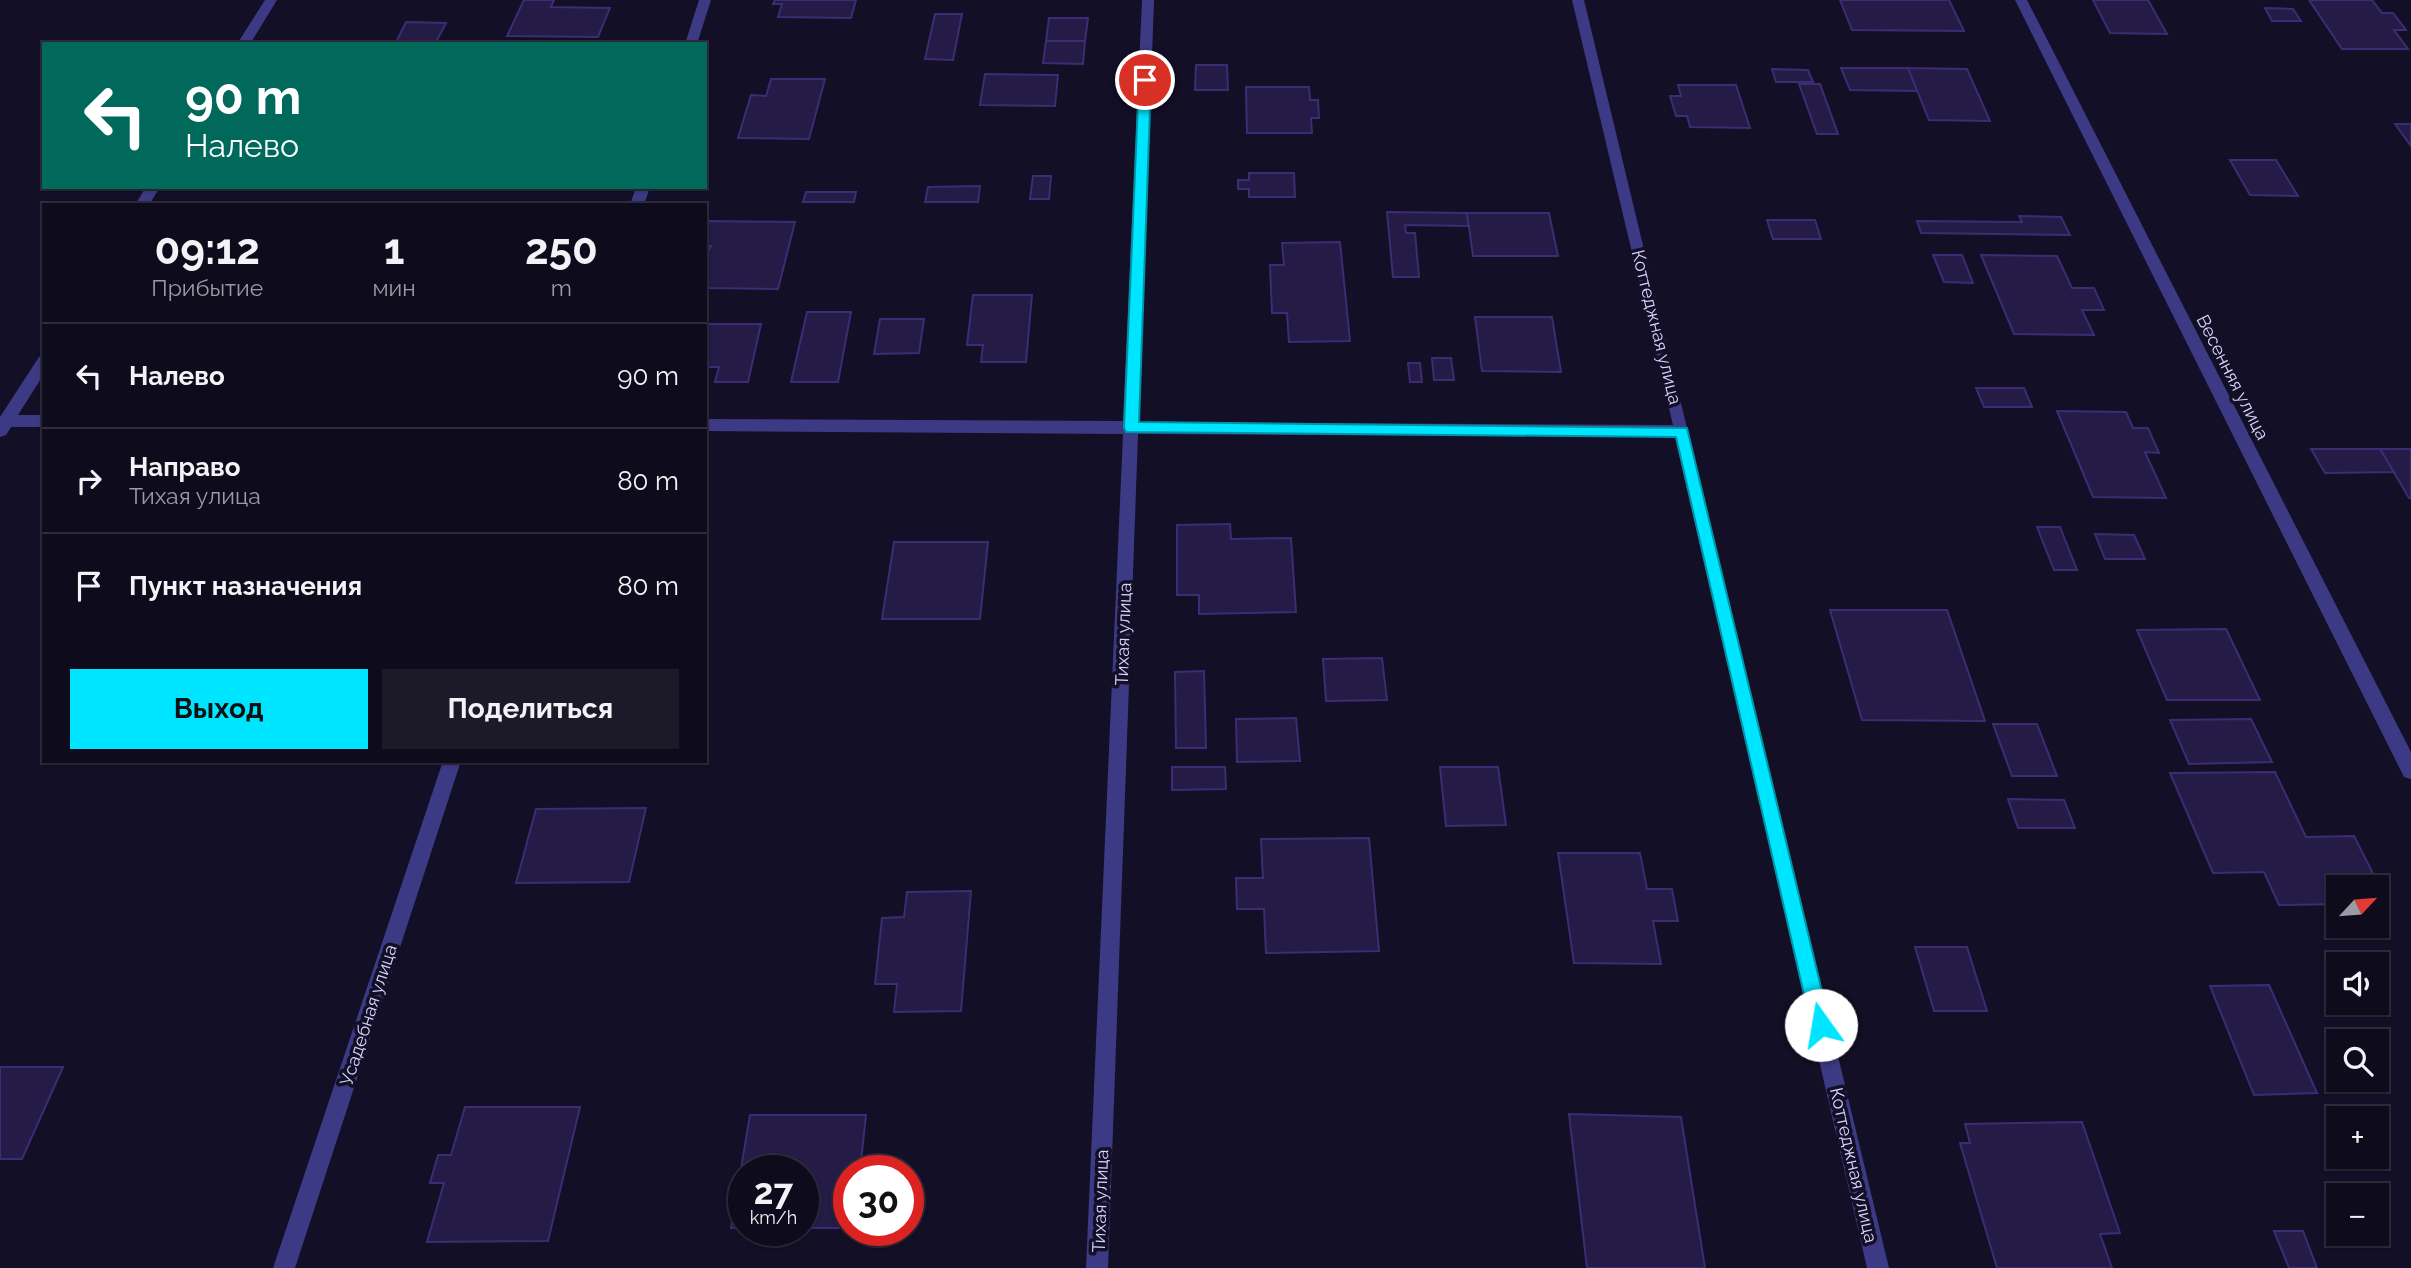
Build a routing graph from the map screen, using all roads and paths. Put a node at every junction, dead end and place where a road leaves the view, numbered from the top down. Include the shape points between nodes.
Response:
1 (271, 0) edge
2 (705, 0) edge
3 (1148, 0) edge
4 (1578, 0) edge
5 (2021, 0) edge
6 (244, 42) edge
7 (692, 42) edge
8 (42, 364) edge
9 (42, 421) edge
10 (707, 425) edge
11 (3, 426) edge
12 (1131, 428) junction
13 (1682, 432) junction
14 (451, 763) edge
15 (2411, 771) edge
16 (284, 1268) edge
17 (1097, 1268) edge
18 (1878, 1268) edge

1 - 6 street
2 - 7 street
3 - 12 street, Тихая улица
4 - 13 street, Коттеджная улица
5 - 15 street, Весенняя улица
8 - 11 street
9 - 11 street
10 - 12 street
12 - 13 street
12 - 17 street, Тихая улица
13 - 18 street, Коттеджная улица
14 - 16 street, Усадебная улица

